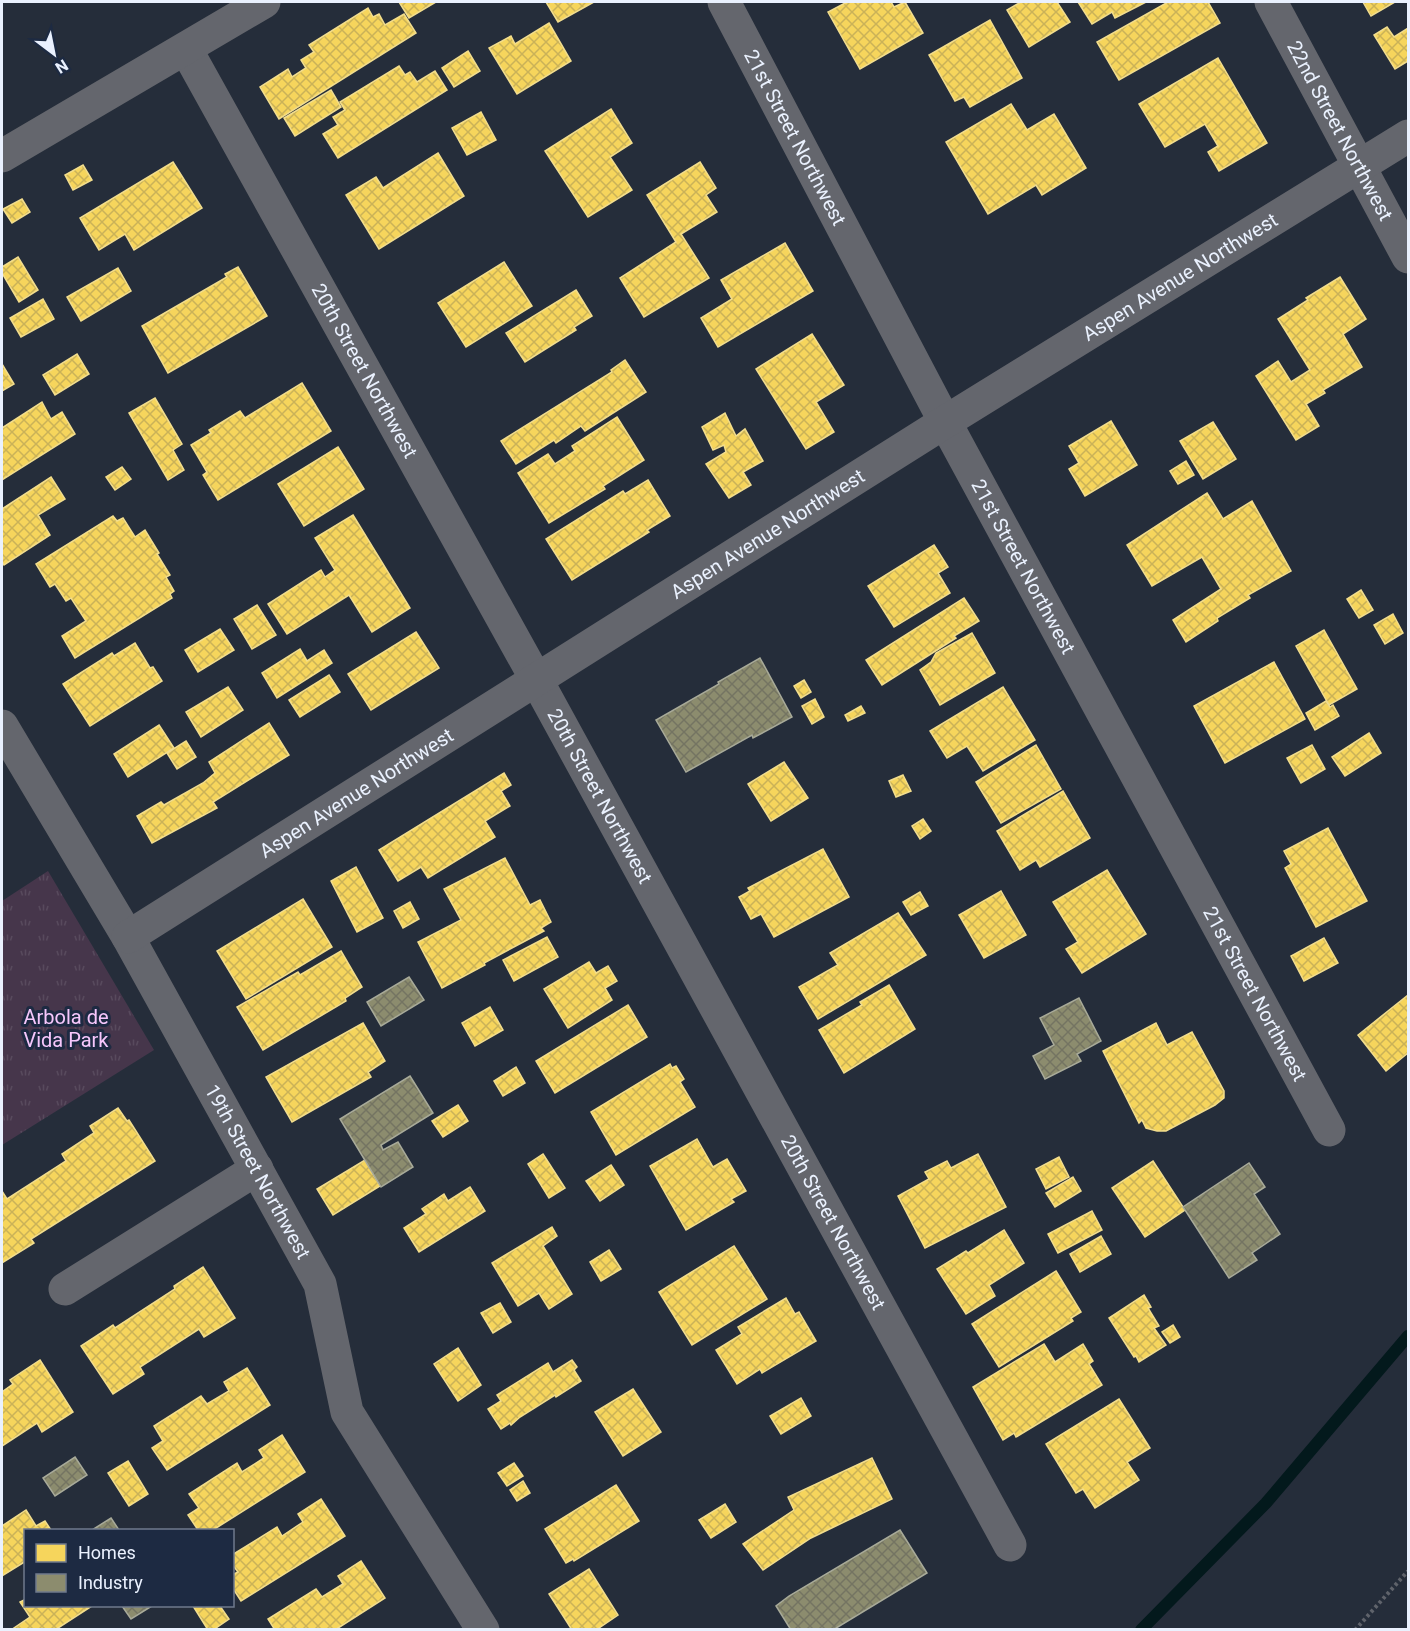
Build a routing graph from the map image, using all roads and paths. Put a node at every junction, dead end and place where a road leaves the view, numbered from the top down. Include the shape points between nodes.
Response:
1 (264, 2) edge
2 (724, 2) edge
3 (1271, 2) edge
4 (186, 49) junction
5 (1408, 136) edge
6 (2, 156) edge
7 (1359, 166) junction
8 (1408, 257) edge
9 (945, 422) junction
10 (536, 679) junction
11 (2, 726) edge
12 (128, 937) junction
13 (1329, 1130) dead end
14 (257, 1169) junction
15 (64, 1289) dead end
16 (1010, 1545) dead end
17 (1408, 1571) edge
18 (483, 1629) edge
19 (1355, 1629) edge

1 - 4 street
2 - 9 street, 21st Street Northwest
3 - 7 street, 22nd Street Northwest
4 - 6 street
4 - 10 street, 20th Street Northwest
5 - 7 street, Aspen Avenue Northwest
7 - 8 street, 22nd Street Northwest
7 - 9 street, Aspen Avenue Northwest
9 - 10 street, Aspen Avenue Northwest
9 - 13 street, 21st Street Northwest
10 - 12 street, Aspen Avenue Northwest
10 - 16 street, 20th Street Northwest
11 - 12 street, 19th Street Northwest
12 - 14 street, 19th Street Northwest
14 - 15 street
14 - 18 street, 19th Street Northwest via 320,1284 347,1412
17 - 19 path

